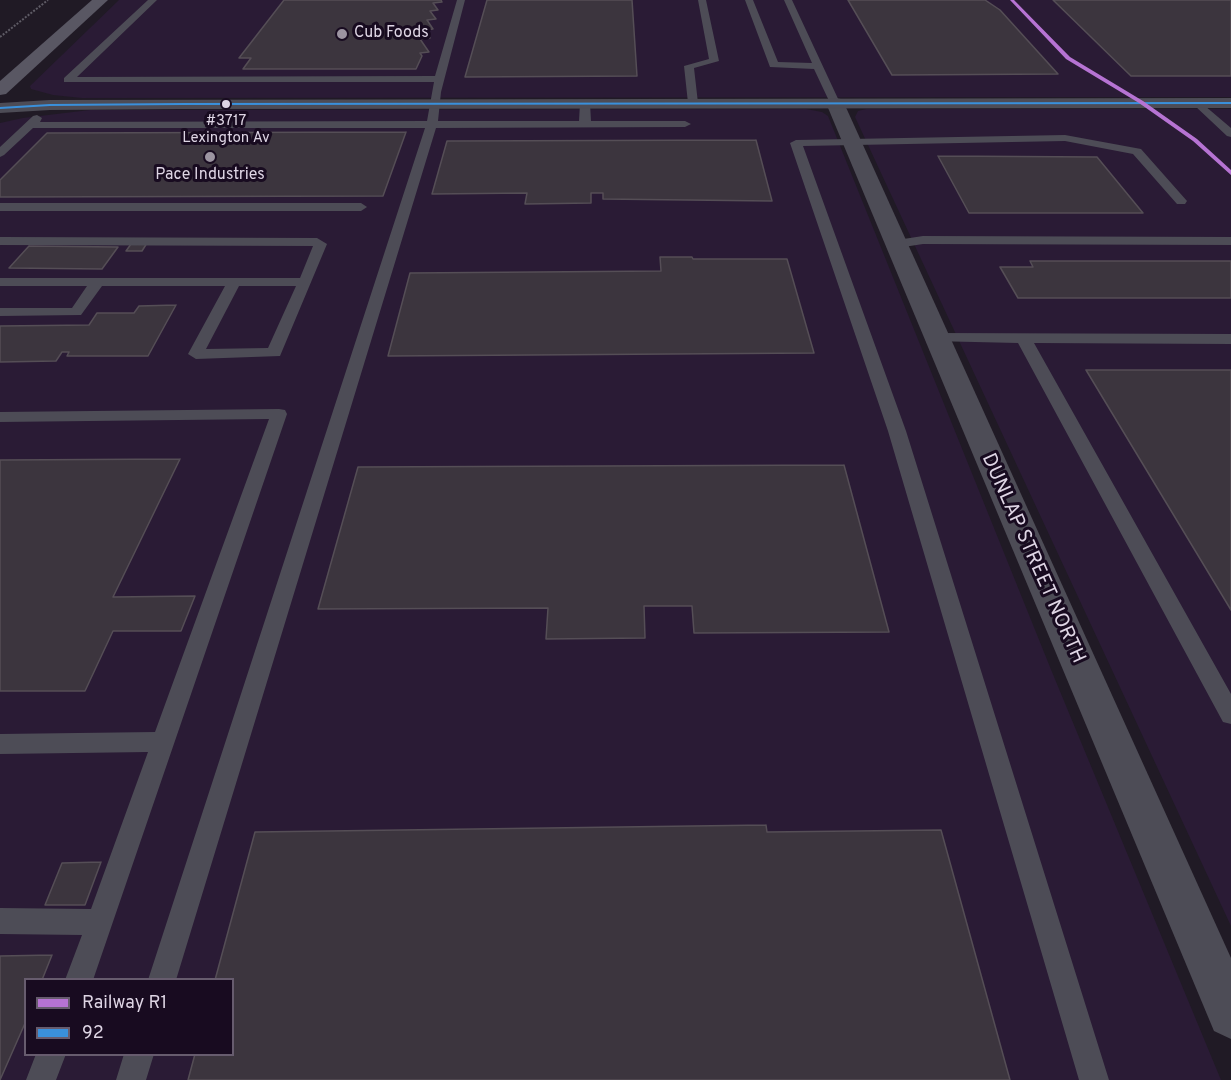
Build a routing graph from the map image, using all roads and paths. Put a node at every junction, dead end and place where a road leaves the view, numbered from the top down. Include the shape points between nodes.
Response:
1 (48, 0) edge
2 (101, 0) edge
3 (153, 0) edge
4 (461, 0) edge
5 (702, 0) edge
6 (749, 0) edge
7 (788, 0) edge
8 (0, 37) edge
9 (819, 66) junction
10 (440, 79) junction
11 (0, 90) edge
12 (435, 103) junction
13 (585, 103) junction
14 (693, 103) junction
15 (835, 103) junction
16 (1198, 103) junction
17 (1231, 103) edge
18 (242, 104) junction
19 (50, 105) junction
20 (0, 108) edge
21 (585, 124) junction
22 (685, 124) dead end
23 (29, 125) junction
24 (227, 125) junction
25 (432, 125) junction
26 (1231, 134) edge
27 (852, 140) junction
28 (0, 153) edge
29 (1180, 201) dead end
30 (0, 207) edge
31 (361, 207) dead end
32 (1231, 241) edge
33 (0, 242) edge
34 (897, 244) junction
35 (0, 282) edge
36 (305, 282) junction
37 (97, 283) junction
38 (234, 283) junction
39 (0, 312) edge
40 (936, 338) junction
41 (1023, 338) junction
42 (1231, 339) edge
43 (0, 417) edge
44 (1231, 715) edge
45 (162, 742) junction
46 (0, 744) edge
47 (0, 921) edge
48 (100, 922) junction
49 (1218, 955) edge
50 (80, 978) edge
51 (163, 978) edge
52 (1231, 1014) edge
53 (50, 1056) edge
54 (138, 1056) edge
55 (41, 1080) edge
56 (131, 1080) edge
57 (1094, 1080) edge

1 - 8 path
2 - 11 main road
3 - 10 lane via 68,80
4 - 10 lane
5 - 14 lane via 714,61 689,66
6 - 9 lane via 774,65
7 - 9 lane
9 - 15 lane
10 - 12 lane
12 - 13 street
12 - 18 street
12 - 25 lane
13 - 14 street
13 - 21 lane
14 - 15 street
15 - 16 street
15 - 27 street, DUNLAP STREET NORTH
16 - 17 street
16 - 26 lane
18 - 19 street
18 - 24 lane
19 - 20 street
19 - 23 lane
21 - 22 lane
21 - 25 lane
23 - 24 lane
23 - 28 lane
24 - 25 lane
25 - 51 lane
27 - 29 lane via 1065,138 1137,151
27 - 34 street, DUNLAP STREET NORTH
27 - 57 lane via 796,142 897,431
30 - 31 lane
32 - 34 lane via 923,240
33 - 36 lane via 317,242 320,250
34 - 40 street, DUNLAP STREET NORTH
35 - 37 lane
36 - 38 lane
36 - 38 lane via 274,353 196,354
37 - 38 lane
37 - 39 lane via 76,312
40 - 41 lane
40 - 49 street, DUNLAP STREET NORTH
41 - 42 lane
41 - 44 lane
43 - 45 lane via 279,414
45 - 46 lane
45 - 48 lane
47 - 48 lane
48 - 50 lane
49 - 52 street, DUNLAP STREET NORTH
53 - 55 lane
54 - 56 lane

